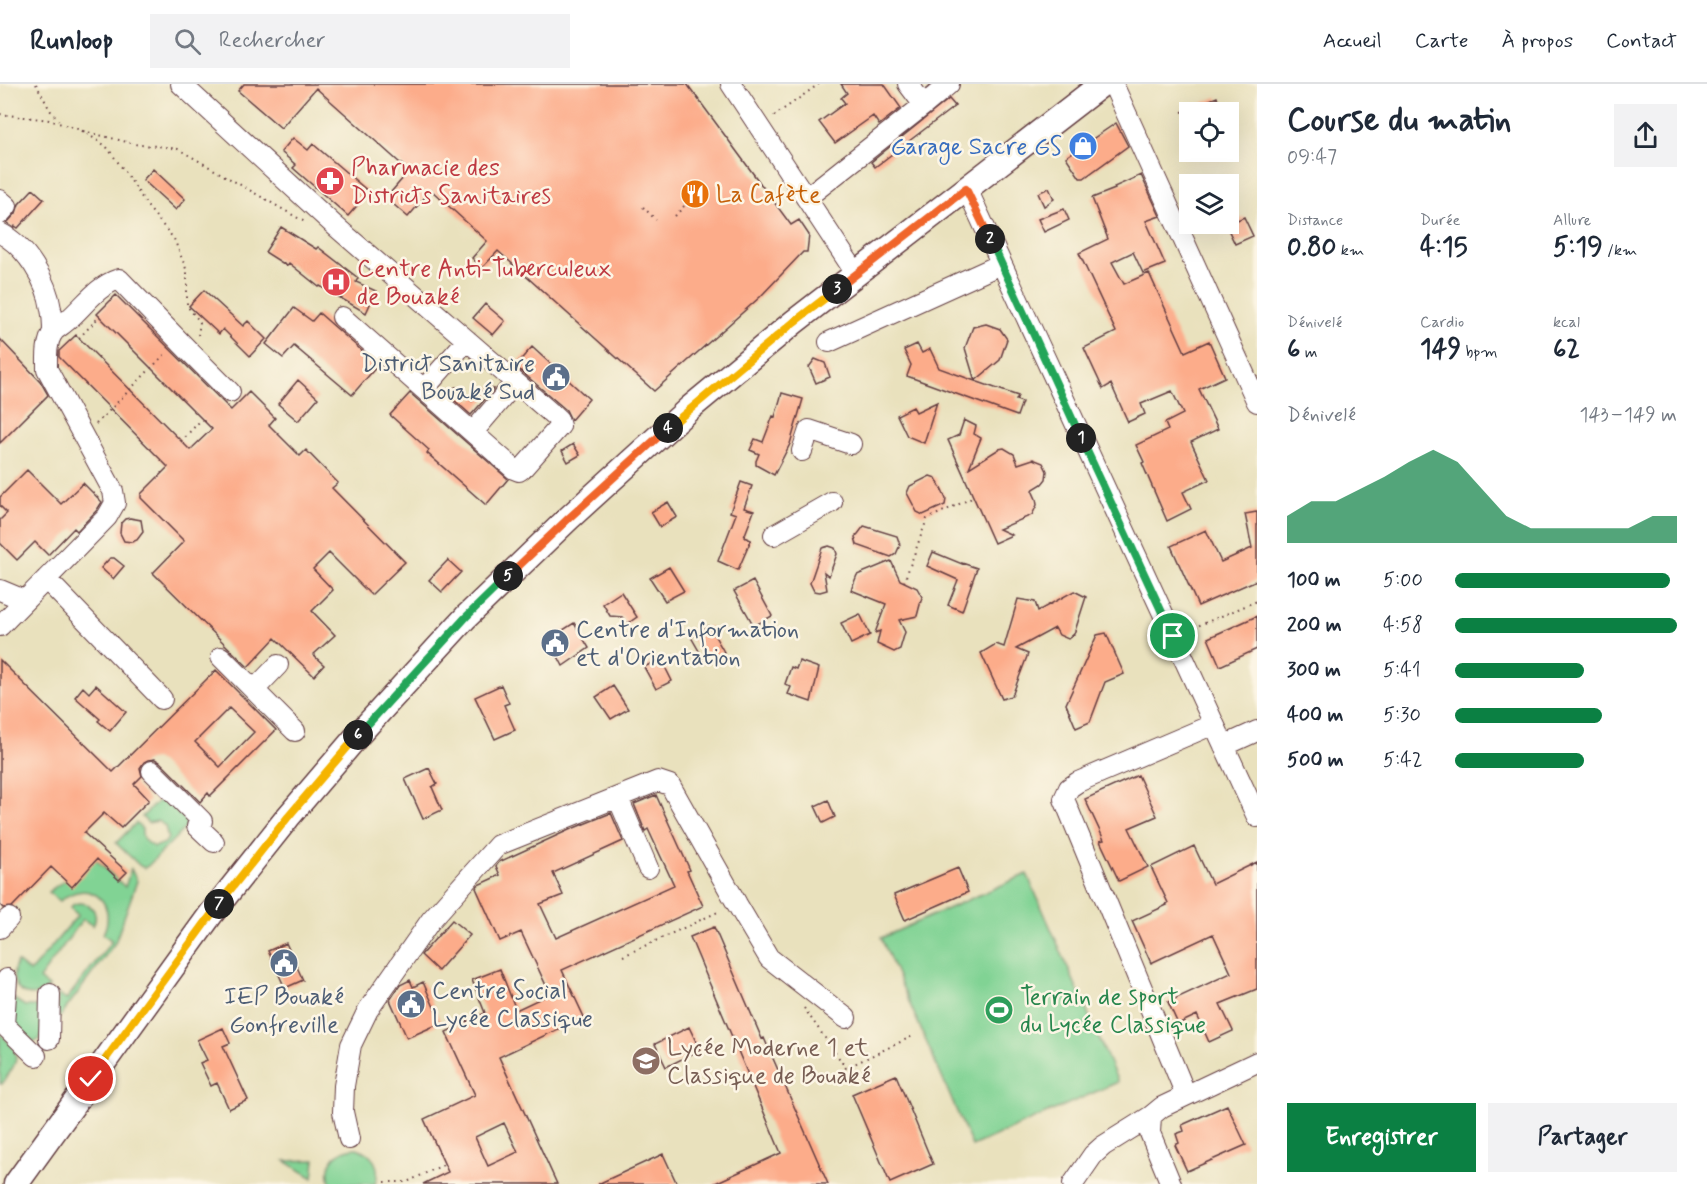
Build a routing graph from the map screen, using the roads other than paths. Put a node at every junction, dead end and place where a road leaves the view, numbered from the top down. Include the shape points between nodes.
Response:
1 (181, 84) edge
2 (731, 84) edge
3 (908, 84) edge
4 (949, 84) edge
5 (1102, 84) edge
6 (1113, 84) edge
7 (924, 105) junction
8 (966, 189) junction
9 (806, 198) junction
10 (0, 200) edge
11 (0, 214) edge
12 (0, 233) edge
13 (1001, 264) junction
14 (857, 275) junction
15 (342, 317) dead end
16 (53, 333) junction
17 (466, 340) junction
18 (830, 342) dead end
19 (515, 383) junction
20 (424, 389) junction
21 (230, 392) dead end
22 (1257, 402) edge
23 (473, 432) junction
24 (851, 444) dead end
25 (802, 450) dead end
26 (832, 502) dead end
27 (774, 535) dead end
28 (46, 579) junction
29 (0, 590) edge
30 (24, 600) junction
31 (0, 626) edge
32 (221, 657) dead end
33 (278, 665) dead end
34 (254, 690) junction
35 (162, 699) dead end
36 (1214, 724) junction
37 (295, 731) dead end
38 (1257, 731) edge
39 (1224, 746) junction
40 (152, 771) dead end
41 (618, 798) junction
42 (1257, 817) edge
43 (214, 842) dead end
44 (648, 868) dead end
45 (7, 978) dead end
46 (50, 994) dead end
47 (846, 1018) dead end
48 (2, 1023) edge
49 (49, 1039) dead end
50 (36, 1056) dead end
51 (1257, 1062) edge
52 (1186, 1095) junction
53 (1151, 1116) junction
54 (349, 1139) dead end
55 (24, 1180) edge
56 (1073, 1184) edge
57 (1171, 1184) edge

1 - 17 street
2 - 9 street
3 - 7 street
4 - 7 street
5 - 8 main road
6 - 22 street
7 - 9 street
8 - 13 street
8 - 14 main road
9 - 14 street
10 - 11 street via 7,207
12 - 16 street via 14,242 45,287
13 - 18 street
13 - 36 street
14 - 55 main road via 690,408 466,617 350,744 211,914
15 - 20 street
16 - 21 street via 89,298 119,279
16 - 28 street via 47,349 47,369 113,491 115,503
17 - 19 street
17 - 20 street
19 - 23 street
19 - 23 street via 558,419 560,426 548,441 519,471
20 - 23 street
24 - 25 street via 809,430
26 - 27 street
28 - 30 street
28 - 35 street
29 - 30 street
30 - 31 street
32 - 34 street
33 - 34 street
34 - 37 street
36 - 39 street
36 - 52 street via 1078,782 1069,788 1064,799
38 - 39 street
39 - 42 street
40 - 43 street
41 - 44 street
41 - 47 street via 658,781 670,785 769,958
41 - 54 street via 498,845 431,920 368,1010 351,1045 343,1112
45 - 48 street
46 - 49 street
48 - 50 street
51 - 52 street
52 - 53 street
53 - 56 street via 1103,1146
53 - 57 street via 1150,1133

